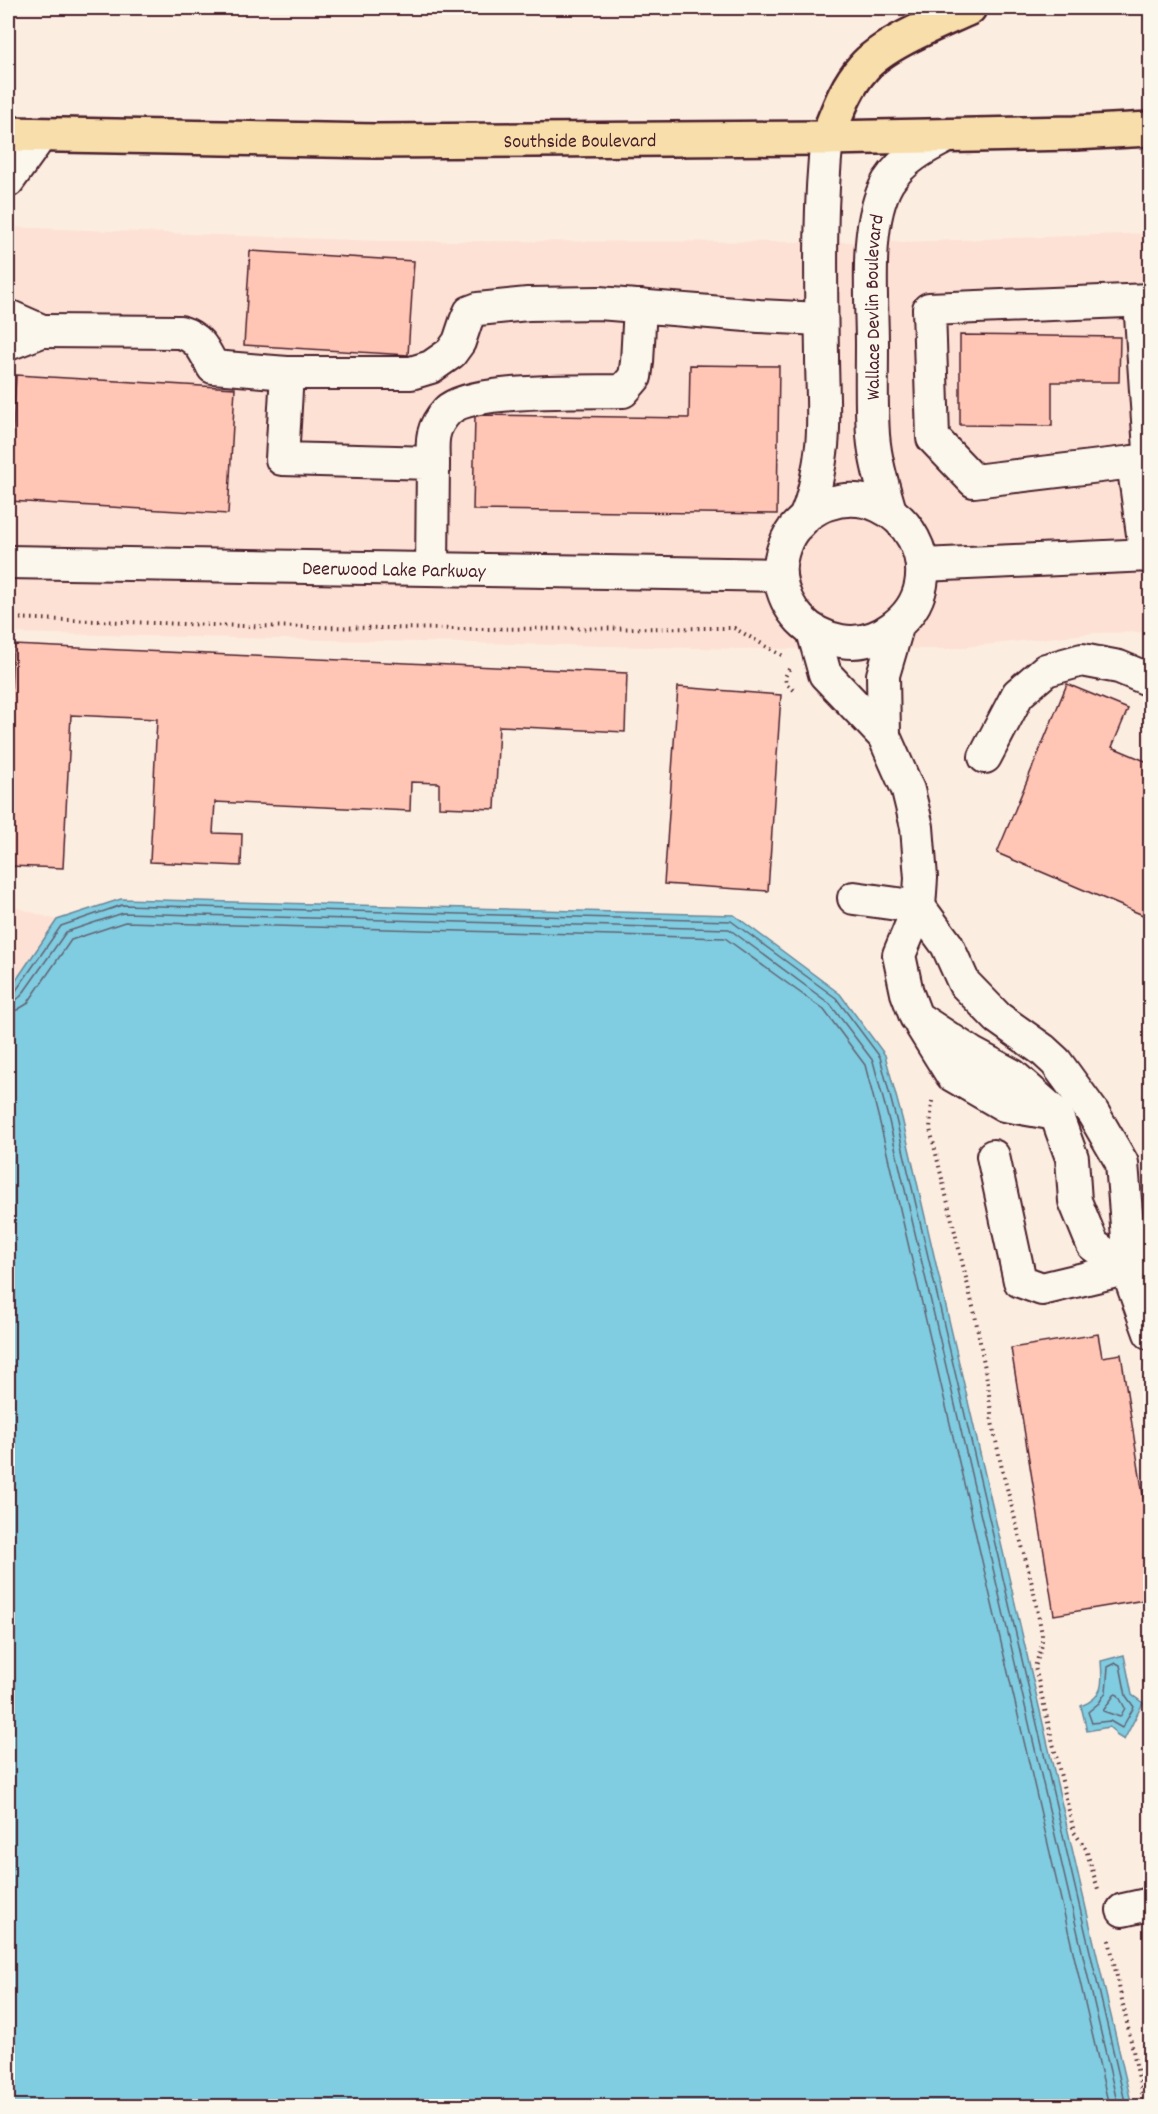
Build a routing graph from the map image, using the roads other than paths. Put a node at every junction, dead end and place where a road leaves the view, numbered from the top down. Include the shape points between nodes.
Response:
1 (969, 8) edge
2 (1150, 129) edge
3 (8, 134) edge
4 (41, 135) junction
5 (948, 136) junction
6 (827, 138) junction
7 (8, 181) edge
8 (1145, 300) edge
9 (640, 306) junction
10 (8, 316) edge
11 (821, 319) junction
12 (42, 331) junction
13 (8, 344) edge
14 (287, 373) junction
15 (1145, 457) edge
16 (433, 462) junction
17 (890, 511) junction
18 (807, 515) junction
19 (1148, 555) edge
20 (8, 562) edge
21 (922, 565) junction
22 (432, 569) junction
23 (780, 575) junction
24 (898, 624) junction
25 (813, 631) junction
26 (1150, 680) edge
27 (884, 736) junction
28 (985, 757) dead end
29 (854, 898) dead end
30 (918, 907) junction
31 (916, 1017) junction
32 (1013, 1030) junction
33 (990, 1061) junction
34 (1056, 1114) junction
35 (993, 1156) dead end
36 (1139, 1266) edge
37 (1150, 1333) edge

1 - 6 highway via 897,42 864,66 844,94
2 - 5 highway, Southside Boulevard
3 - 4 highway, Southside Boulevard
4 - 6 highway, Southside Boulevard via 375,141
4 - 7 street
5 - 6 highway, Southside Boulevard
5 - 17 street, Wallace Devlin Boulevard via 918,150 900,167 879,202 874,225 873,437
6 - 11 street via 822,182
8 - 15 street
8 - 15 street via 929,309 933,438 974,482
9 - 11 street
9 - 14 street via 528,304 478,309 470,312 451,353 431,367 411,373
9 - 16 street via 635,377 623,391 494,395 456,404 432,433
10 - 12 street
11 - 18 street via 822,446
12 - 13 street
12 - 14 street via 180,332 193,336 213,367
14 - 16 street via 282,459
15 - 19 street
16 - 22 street
17 - 18 street via 869,501 848,500 826,504
17 - 21 street via 917,544
18 - 23 street via 782,552
19 - 21 street
20 - 22 street, Deerwood Lake Parkway
21 - 24 street via 920,588 912,608
22 - 23 street, Deerwood Lake Parkway
23 - 25 street via 784,597 796,617
24 - 25 street via 884,635 857,642 830,639
24 - 27 street via 883,675
25 - 27 street via 825,674
26 - 28 street via 1119,667 1082,660 1046,670 1018,694
27 - 30 street via 908,790 917,827 921,878
29 - 30 street
30 - 31 street via 899,955
30 - 32 street via 947,945 964,983
31 - 33 street
31 - 34 street via 952,1075 1004,1105
32 - 33 street
32 - 36 street via 1056,1062 1093,1113 1122,1163 1128,1238
33 - 34 street
34 - 36 street via 1072,1158 1075,1201 1093,1245
35 - 36 street via 1020,1281 1042,1289
36 - 37 street

